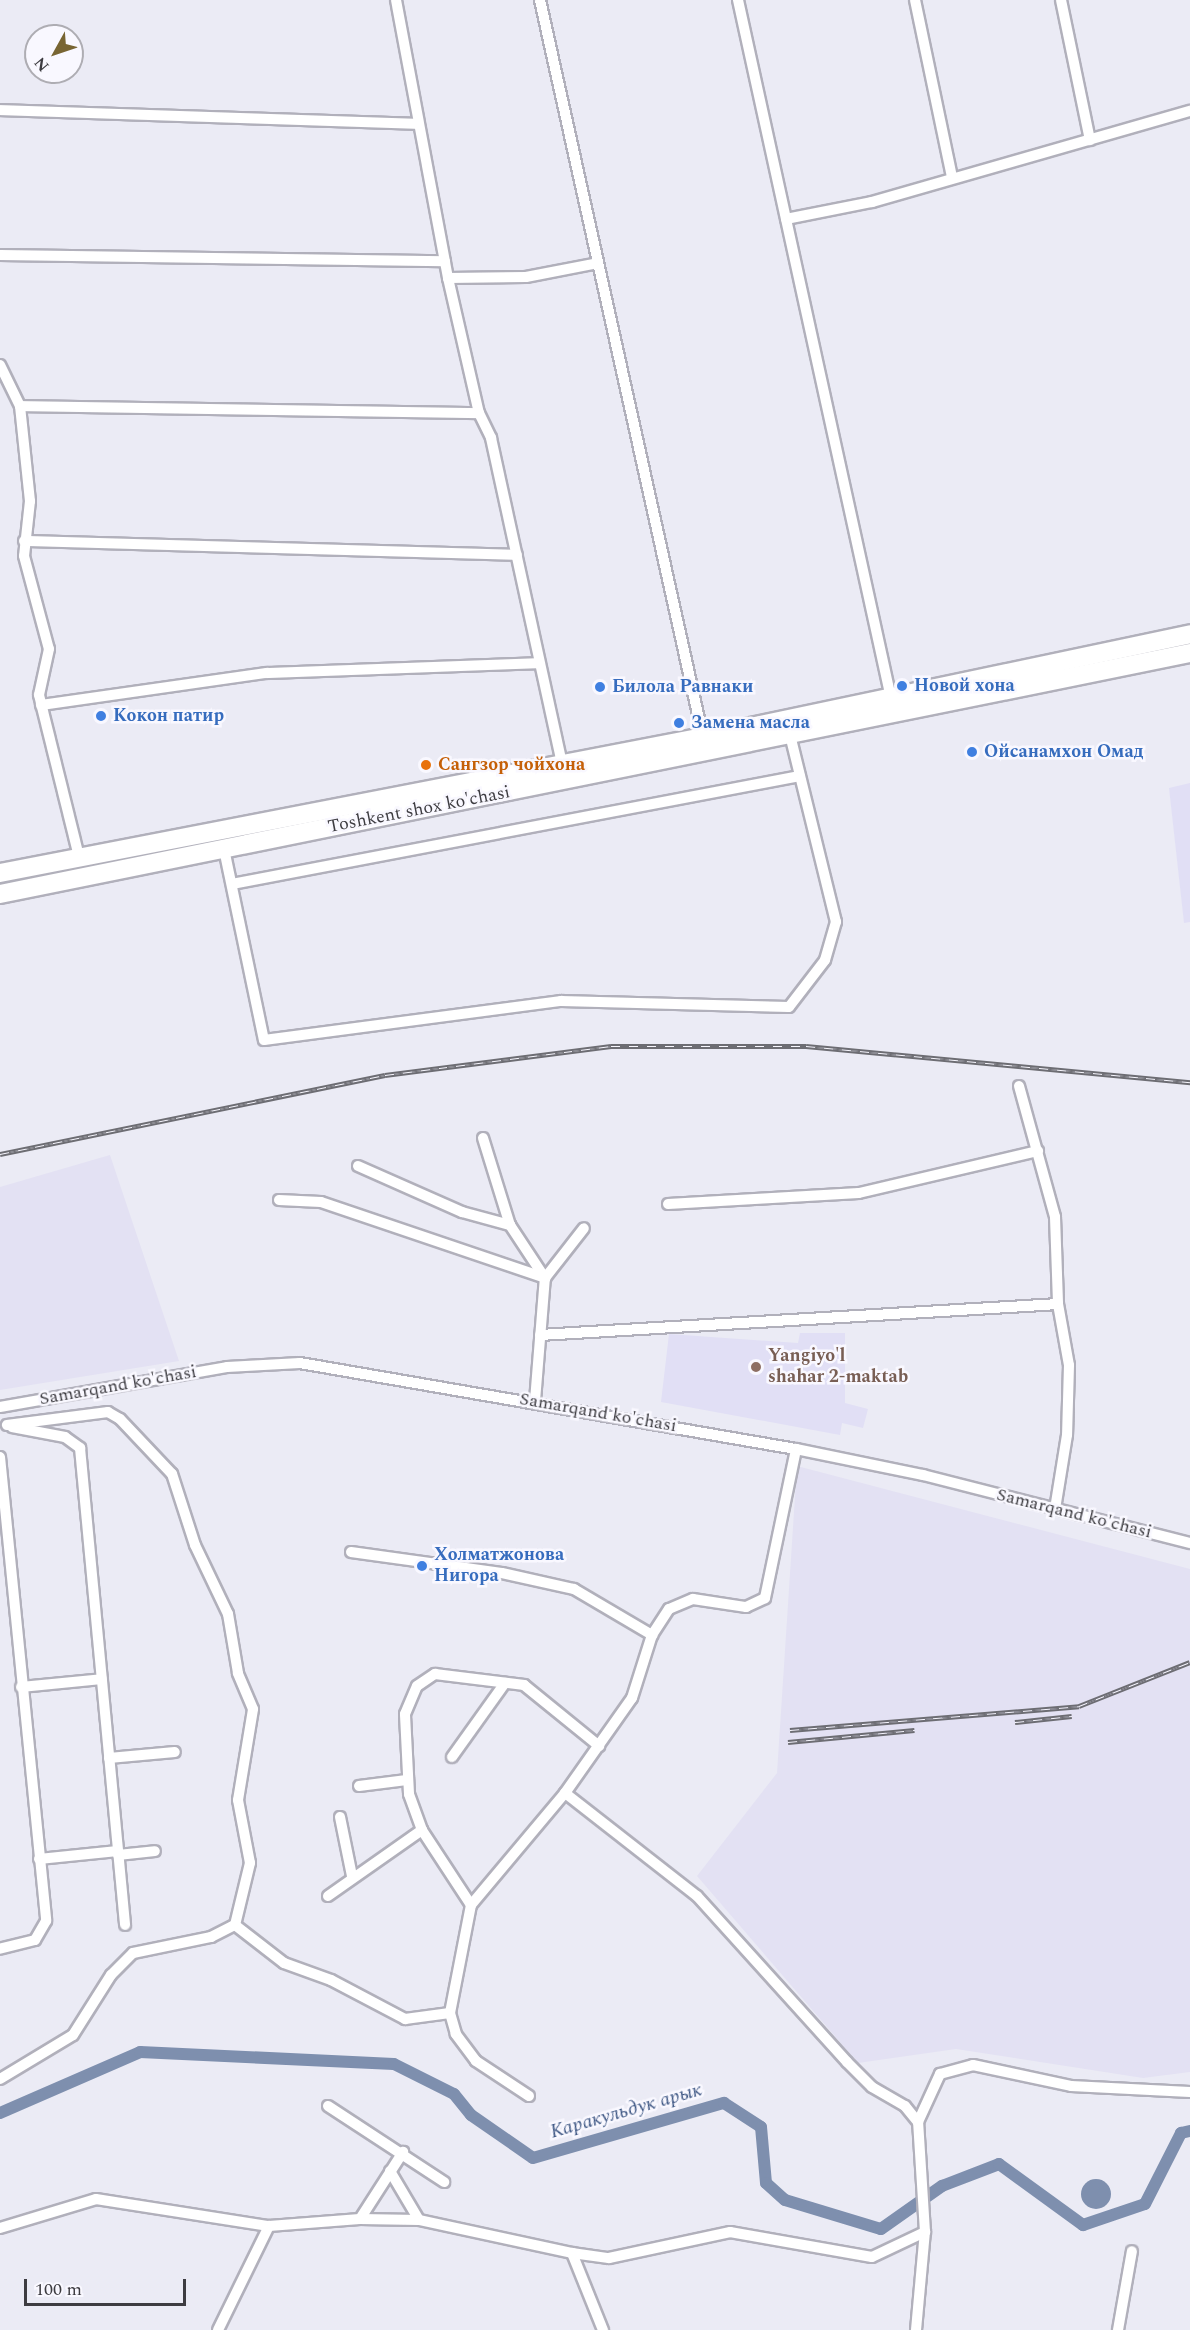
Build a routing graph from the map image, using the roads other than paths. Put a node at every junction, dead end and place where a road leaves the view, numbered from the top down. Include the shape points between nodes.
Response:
1 (396, 0) edge
2 (540, 0) edge
3 (738, 0) edge
4 (915, 0) edge
5 (1061, 0) edge
6 (0, 110) edge
7 (1190, 111) edge
8 (417, 124) junction
9 (1090, 140) junction
10 (952, 177) junction
11 (786, 219) junction
12 (0, 255) edge
13 (445, 261) junction
14 (598, 263) junction
15 (448, 278) junction
16 (0, 365) edge
17 (20, 406) junction
18 (479, 413) junction
19 (24, 541) junction
20 (517, 555) junction
21 (1190, 634) edge
22 (1190, 653) edge
23 (538, 663) junction
24 (891, 698) junction
25 (41, 705) junction
26 (790, 735) junction
27 (703, 737) junction
28 (623, 760) junction
29 (562, 763) junction
30 (800, 776) junction
31 (224, 849) junction
32 (79, 857) junction
33 (0, 873) edge
34 (232, 884) junction
35 (0, 894) edge
36 (1019, 1086) dead end
37 (483, 1138) dead end
38 (1038, 1151) junction
39 (358, 1166) dead end
40 (279, 1200) dead end
41 (668, 1204) dead end
42 (510, 1226) junction
43 (584, 1228) dead end
44 (545, 1278) junction
45 (1058, 1304) junction
46 (540, 1335) junction
47 (535, 1401) junction
48 (0, 1407) edge
49 (3, 1426) edge
50 (796, 1449) junction
51 (0, 1457) edge
52 (1055, 1509) junction
53 (1190, 1543) edge
54 (351, 1552) dead end
55 (652, 1635) junction
56 (102, 1679) junction
57 (505, 1683) junction
58 (21, 1688) junction
59 (599, 1746) junction
60 (175, 1752) dead end
61 (452, 1757) dead end
62 (109, 1758) junction
63 (407, 1780) junction
64 (359, 1786) dead end
65 (565, 1793) junction
66 (340, 1817) dead end
67 (422, 1830) junction
68 (155, 1851) dead end
69 (118, 1853) junction
70 (39, 1859) junction
71 (352, 1875) junction
72 (328, 1896) dead end
73 (471, 1905) junction
74 (125, 1925) dead end
75 (236, 1925) junction
76 (0, 1950) edge
77 (450, 2013) junction
78 (0, 2079) edge
79 (1190, 2092) edge
80 (529, 2096) dead end
81 (328, 2106) dead end
82 (918, 2122) junction
83 (403, 2152) junction
84 (390, 2171) junction
85 (444, 2182) dead end
86 (360, 2219) junction
87 (419, 2220) junction
88 (268, 2226) junction
89 (0, 2228) edge
90 (925, 2232) junction
91 (1132, 2252) dead end
92 (572, 2253) junction
93 (218, 2330) edge
94 (603, 2330) edge
95 (916, 2330) edge
96 (1118, 2330) edge

1 - 8 street
2 - 14 street
3 - 11 street
4 - 10 street
5 - 9 street
6 - 8 street
7 - 9 street
8 - 13 street
9 - 10 street
10 - 11 street
11 - 24 street
12 - 13 street
13 - 15 street
14 - 15 street via 526,277
14 - 27 street
15 - 18 street
16 - 17 street
17 - 18 street
17 - 19 street via 30,501
18 - 20 street via 491,438
19 - 20 street
19 - 25 street via 49,649
20 - 23 street
21 - 24 main road, Toshkent shox ko'chasi
22 - 26 main road, Toshkent shox ko'chasi
23 - 25 street via 267,673
23 - 29 street
24 - 27 main road, Toshkent shox ko'chasi
25 - 32 street
26 - 28 main road, Toshkent shox ko'chasi
26 - 30 street
27 - 28 main road, Toshkent shox ko'chasi
28 - 29 main road, Toshkent shox ko'chasi
28 - 31 main road, Toshkent shox ko'chasi
29 - 32 main road, Toshkent shox ko'chasi
30 - 34 street
30 - 34 street via 836,922 825,960 789,1006 561,1001 264,1040
31 - 34 street
31 - 35 main road, Toshkent shox ko'chasi
32 - 33 main road, Toshkent shox ko'chasi
36 - 38 street
37 - 42 street
38 - 41 street via 859,1193
38 - 45 street via 1055,1217
39 - 42 street via 462,1212
40 - 44 street via 321,1202
42 - 44 street
43 - 44 street
44 - 46 street
45 - 46 street
45 - 52 street via 1069,1365 1067,1435
46 - 47 street
47 - 48 street, Samarqand ko'chasi via 277,1363
47 - 50 street, Samarqand ko'chasi
49 - 56 street via 65,1437 80,1448
49 - 75 street via 108,1412 120,1419 172,1474 195,1545 228,1614 238,1673 253,1709 238,1800 250,1863
50 - 52 street, Samarqand ko'chasi
50 - 55 street via 765,1598 746,1607 682,1601
51 - 58 street
52 - 53 street, Samarqand ko'chasi
54 - 55 street via 502,1573 574,1589
55 - 59 street via 632,1698
56 - 58 street
56 - 62 street
57 - 59 street via 524,1685
57 - 61 street
57 - 63 street via 435,1674 417,1686 405,1714
58 - 70 street
59 - 65 street
60 - 62 street
62 - 69 street
63 - 64 street
63 - 67 street
65 - 73 street
65 - 82 street via 697,1896 847,2062 872,2087 905,2106
66 - 71 street
67 - 71 street via 402,1840 373,1867
67 - 73 street
68 - 69 street
69 - 70 street
69 - 74 street
70 - 76 street via 42,1931 35,1940
71 - 72 street
73 - 77 street
75 - 77 street via 284,1963 331,1980 405,2019
75 - 78 street via 211,1937 133,1953 111,1975 73,2035
77 - 80 street via 456,2034 476,2061
79 - 82 street via 1071,2086 973,2065 940,2074
81 - 83 street
82 - 90 street
83 - 84 street
83 - 85 street
84 - 86 street
84 - 87 street
86 - 87 street
86 - 88 street
87 - 92 street
88 - 89 street via 96,2199
88 - 93 street
90 - 92 street via 872,2257 730,2232 609,2258
90 - 95 street
91 - 96 street
92 - 94 street

